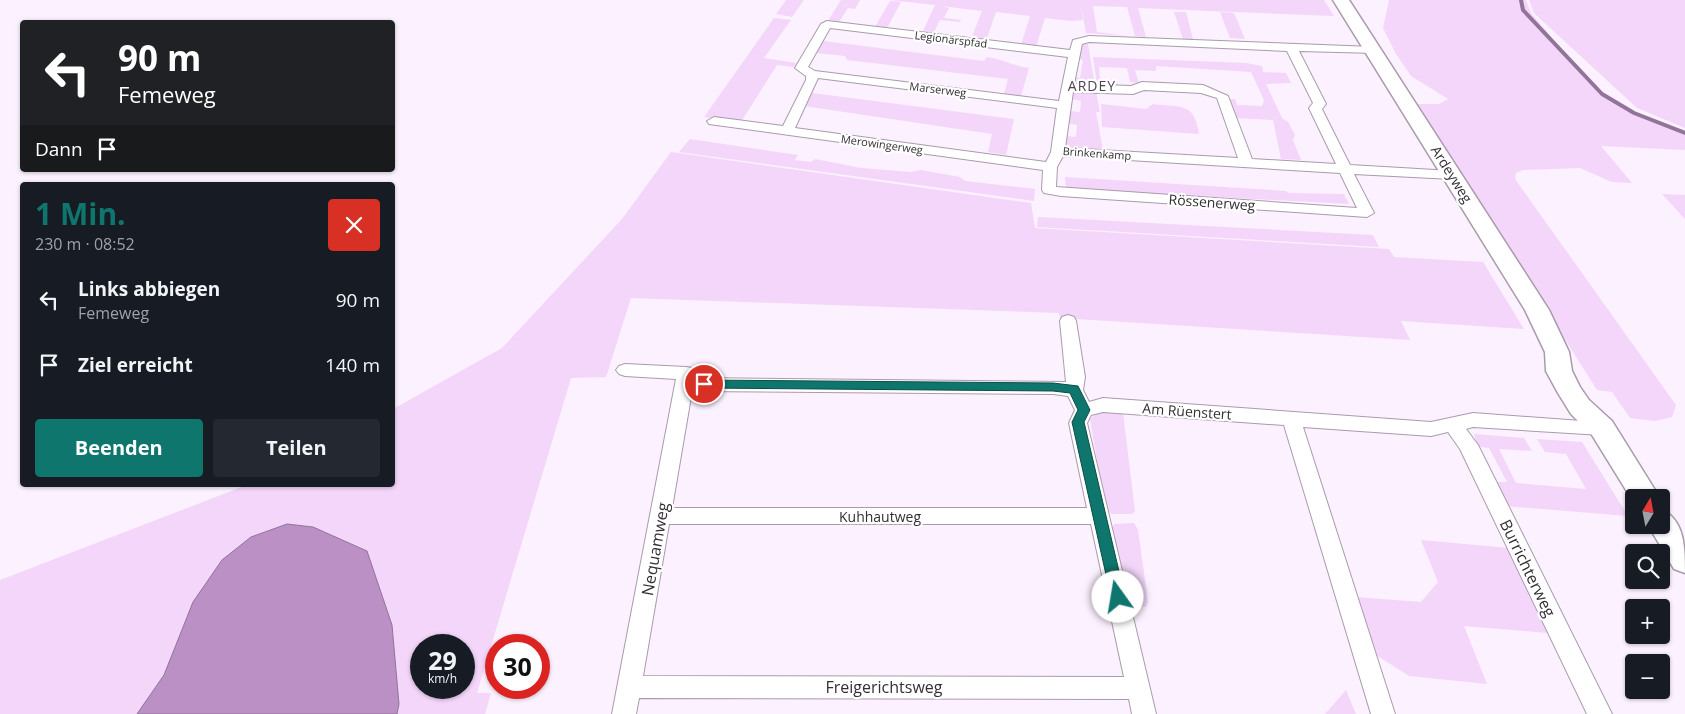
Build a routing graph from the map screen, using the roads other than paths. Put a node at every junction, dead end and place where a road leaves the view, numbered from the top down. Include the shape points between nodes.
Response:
1 (1341, 0) edge
2 (1291, 47) junction
3 (1373, 51) junction
4 (1075, 54) junction
5 (812, 74) junction
6 (1067, 88) junction
7 (1064, 105) junction
8 (714, 121) dead end
9 (787, 131) junction
10 (1058, 152) junction
11 (1246, 162) junction
12 (1050, 167) junction
13 (1346, 169) junction
14 (1452, 175) junction
15 (1068, 321) dead end
16 (625, 370) dead end
17 (684, 384) junction
18 (1074, 390) junction
19 (1084, 410) junction
20 (1291, 418) junction
21 (1452, 424) junction
22 (1602, 428) junction
23 (1640, 489) edge
24 (662, 516) junction
25 (1099, 516) junction
26 (1669, 534) edge
27 (1685, 560) edge
28 (630, 687) junction
29 (1138, 688) junction
30 (624, 714) edge
31 (1144, 714) edge
32 (1383, 714) edge
33 (1600, 714) edge

1 - 3 main road, Ardeyweg
2 - 3 street
2 - 4 street via 1089,39 1077,42
2 - 13 street via 1320,104 1315,108
3 - 14 main road, Ardeyweg
4 - 5 street, Legionärspfad via 827,24 801,68
4 - 6 street, Brinkenkamp
5 - 7 street, Marserweg
5 - 9 street
6 - 7 street, Brinkenkamp
6 - 11 street via 1186,88 1203,89 1222,96
7 - 10 street, Brinkenkamp
8 - 9 street, Merowingerweg
9 - 12 street, Merowingerweg
10 - 11 street, Brinkenkamp
10 - 12 street
11 - 13 street, Brinkenkamp
12 - 13 street, Rössenerweg via 1049,190 1061,192 1368,213
13 - 14 street, Brinkenkamp
14 - 22 main road, Ardeyweg via 1537,310 1557,352 1559,371 1580,407
15 - 18 street via 1076,376
16 - 17 street via 686,373
17 - 18 street via 1053,387
17 - 24 street, Nequamweg
18 - 19 street
19 - 20 street, Am Rüenstert via 1103,406
19 - 25 street via 1078,422
20 - 21 street, Am Rüenstert via 1431,428
20 - 32 street
21 - 22 street, Am Rüenstert via 1473,420
21 - 33 street, Burrichterweg via 1468,445
22 - 23 main road, Ardeyweg
24 - 25 street, Kuhhautweg
24 - 28 street, Nequamweg
25 - 29 street
26 - 27 main road
28 - 29 street, Freigerichtsweg
28 - 30 street, Nequamweg
29 - 31 street

